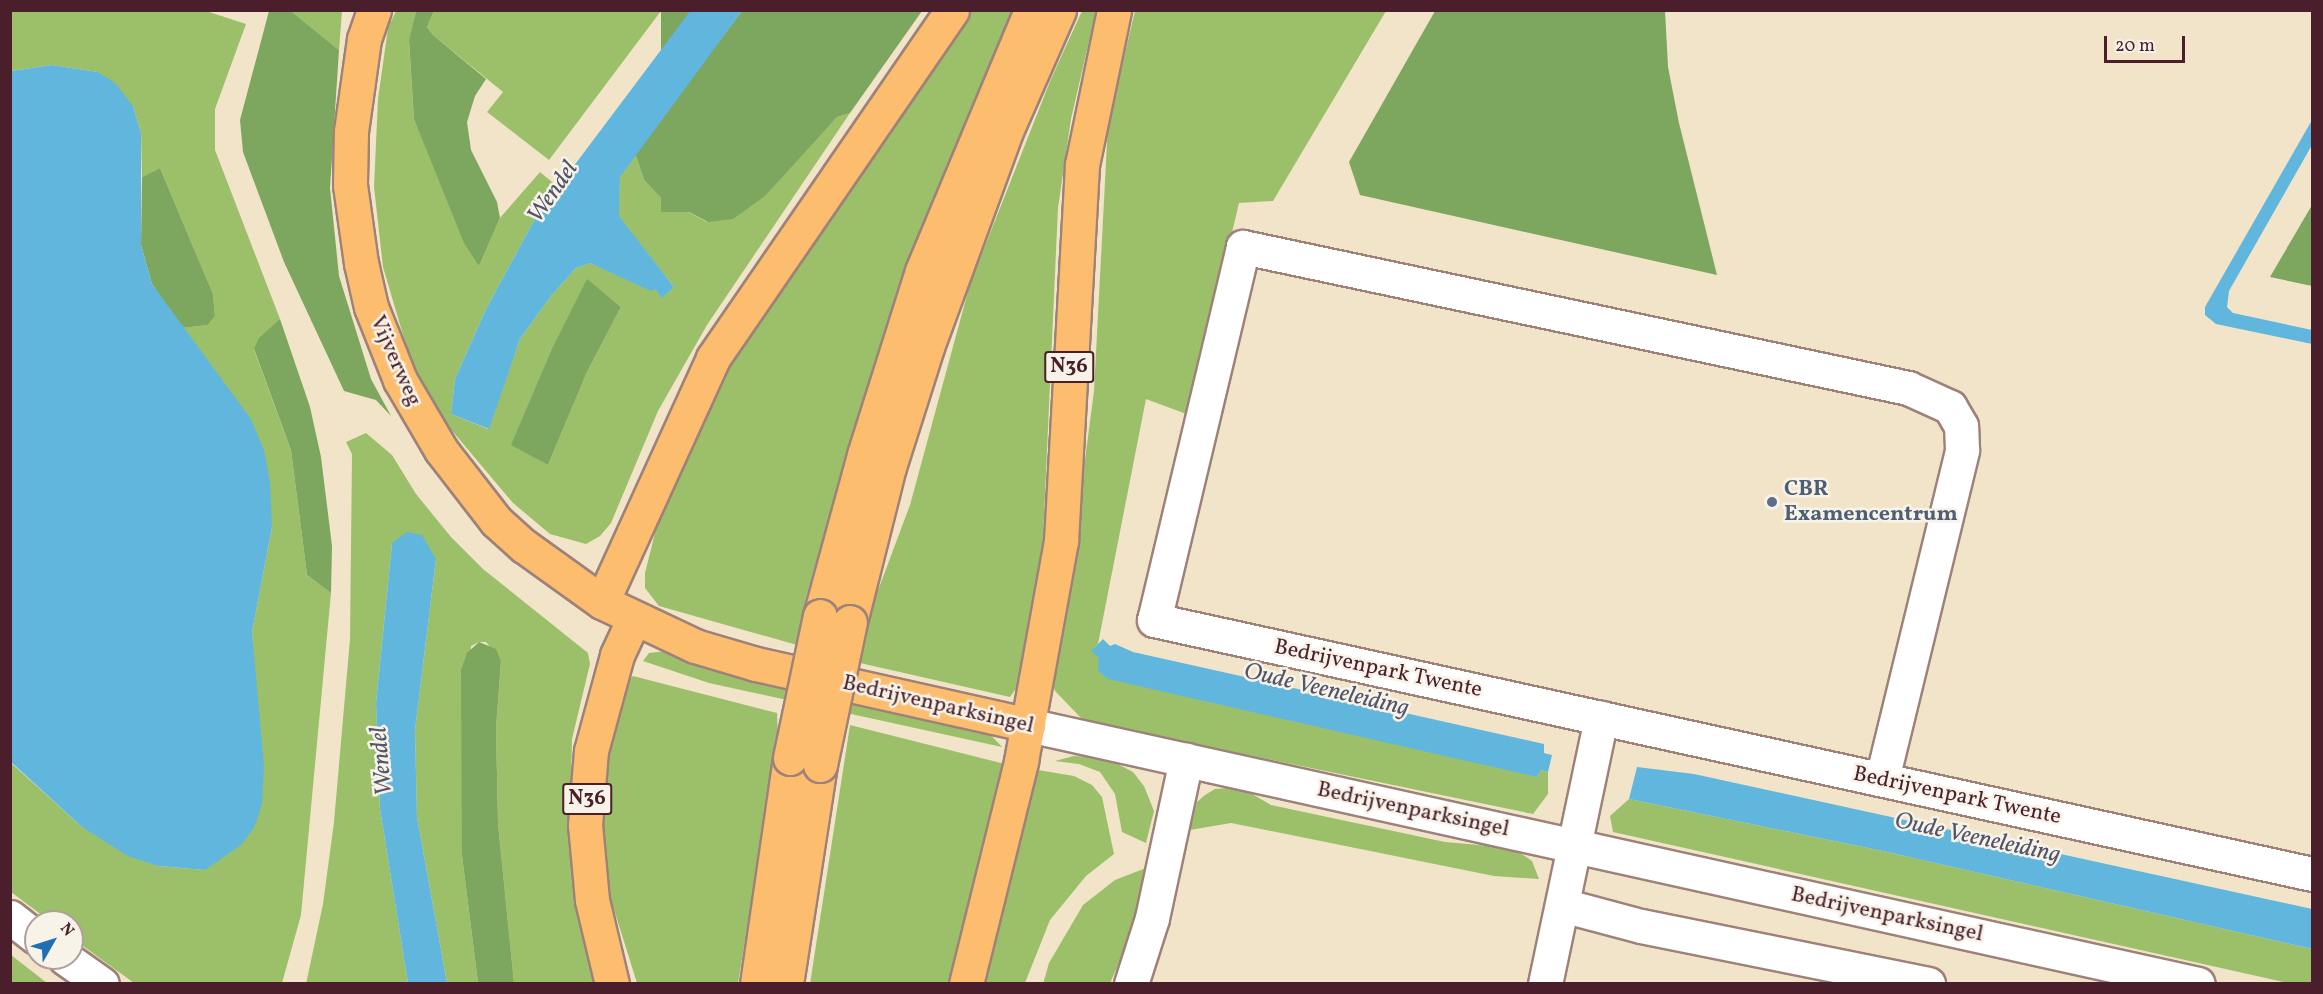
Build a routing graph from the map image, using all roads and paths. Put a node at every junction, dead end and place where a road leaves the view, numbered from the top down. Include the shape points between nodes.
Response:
1 (374, 10) edge
2 (952, 10) edge
3 (1030, 10) edge
4 (1059, 10) edge
5 (1114, 10) edge
6 (602, 602) junction
7 (835, 619) junction
8 (633, 620) junction
9 (1601, 718) junction
10 (1028, 725) junction
11 (1186, 760) junction
12 (805, 762) junction
13 (1882, 779) junction
14 (1575, 846) junction
15 (2313, 874) edge
16 (1562, 905) junction
17 (10, 917) edge
18 (24, 928) edge
19 (82, 970) edge
20 (102, 984) edge
21 (612, 984) edge
22 (757, 984) edge
23 (786, 984) edge
24 (966, 984) edge
25 (1131, 984) edge
26 (1545, 984) edge
27 (1928, 984) edge
28 (2198, 984) edge

1 - 6 main road, Vijverweg via 356,84 350,185 360,263 384,345 441,450 496,521
2 - 6 main road via 713,358
3 - 7 main road via 922,271 864,455
4 - 7 main road via 1006,131 927,346
5 - 10 main road, N36 via 1082,165 1061,541
6 - 8 main road, Vijverweg
7 - 12 main road, bridge
8 - 10 main road, Bedrijvenparksingel via 726,657
8 - 21 main road, N36 via 617,655 591,751 585,825 592,900
9 - 13 street, Bedrijvenpark Twente
9 - 13 street, Bedrijvenpark Twente via 1154,620 1243,247 1908,388 1950,407 1960,426 1962,450
9 - 14 street
10 - 11 street, Bedrijvenparksingel
10 - 24 main road, N36
11 - 14 street, Bedrijvenparksingel
11 - 25 street via 1152,918
12 - 22 main road
12 - 23 main road
13 - 15 street, Bedrijvenpark Twente
14 - 16 street
14 - 28 street, Bedrijvenparksingel
16 - 26 street
16 - 27 street via 1641,926
17 - 18 street
19 - 20 street

